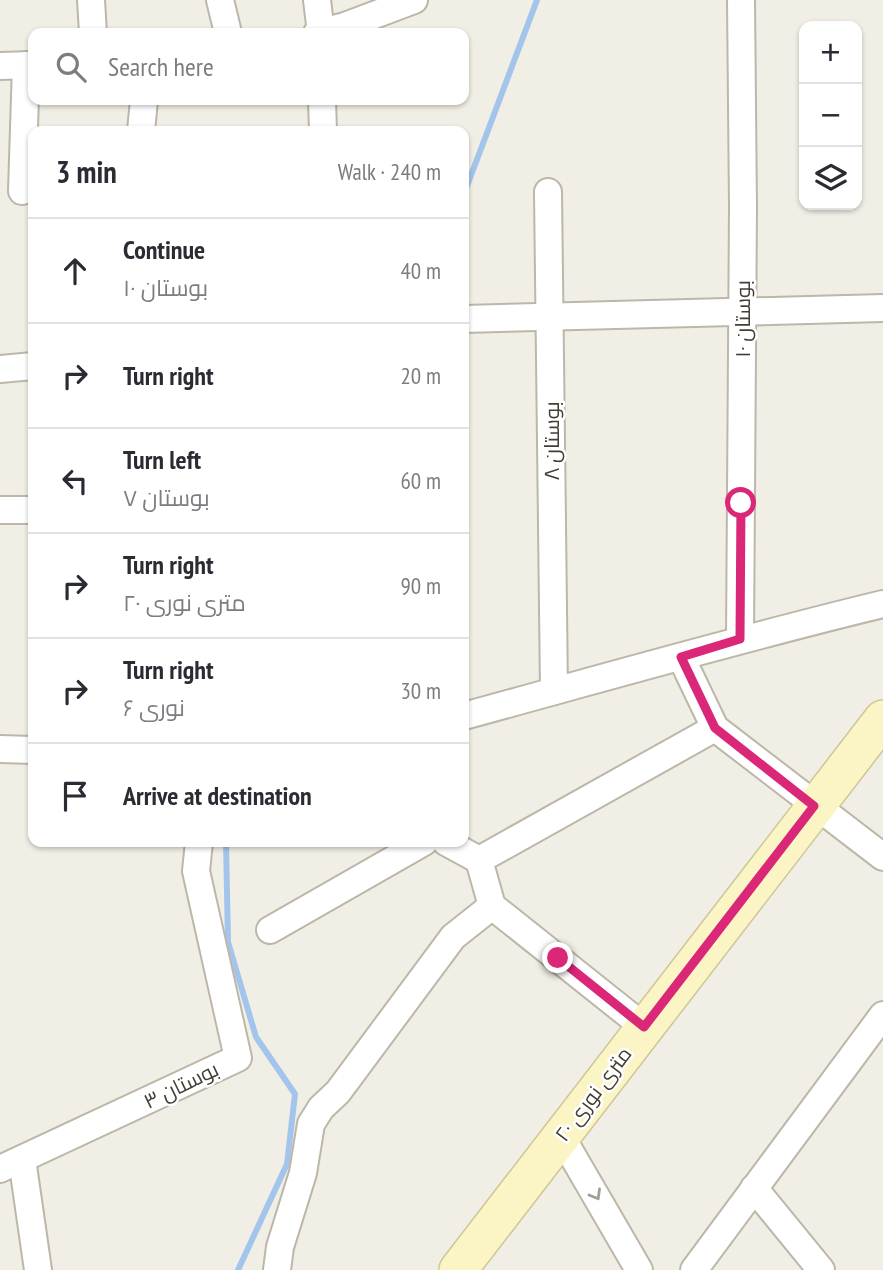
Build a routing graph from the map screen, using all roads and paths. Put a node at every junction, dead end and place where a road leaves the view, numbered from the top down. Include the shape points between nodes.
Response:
1 (91, 0) edge
2 (220, 0) edge
3 (317, 0) edge
4 (414, 0) edge
5 (741, 0) edge
6 (93, 28) edge
7 (227, 28) edge
8 (320, 28) edge
9 (338, 28) edge
10 (20, 65) edge
11 (144, 105) edge
12 (322, 105) edge
13 (141, 126) edge
14 (323, 126) edge
15 (22, 191) dead end
16 (548, 191) dead end
17 (883, 308) edge
18 (743, 312) junction
19 (550, 316) junction
20 (469, 319) edge
21 (28, 366) edge
22 (0, 369) edge
23 (0, 510) edge
24 (28, 510) edge
25 (883, 604) edge
26 (740, 639) junction
27 (681, 657) junction
28 (554, 691) junction
29 (469, 715) edge
30 (883, 719) edge
31 (715, 728) junction
32 (0, 749) edge
33 (28, 750) edge
34 (814, 806) junction
35 (198, 847) edge
36 (415, 847) edge
37 (455, 847) edge
38 (883, 856) edge
39 (479, 860) junction
40 (492, 906) junction
41 (270, 930) dead end
42 (883, 1015) edge
43 (644, 1027) junction
44 (561, 1136) junction
45 (11, 1164) edge
46 (754, 1188) junction
47 (38, 1270) edge
48 (277, 1270) edge
49 (458, 1270) edge
50 (639, 1270) edge
51 (694, 1270) edge
52 (821, 1270) edge

1 - 6 street
2 - 7 street
3 - 8 street
4 - 9 street
5 - 18 street, بوستان ۱۰
10 - 15 street
11 - 13 street
12 - 14 street
16 - 19 street, بوستان ۸
17 - 18 street
18 - 19 street
18 - 26 street, بوستان ۱۰
19 - 20 street
19 - 28 street, بوستان ۸
21 - 22 street
23 - 24 street
25 - 26 street
26 - 27 street
27 - 28 street
27 - 31 street
28 - 29 street
30 - 34 main road, ۲۰ متری نوری
31 - 34 street
31 - 39 street
32 - 33 street
34 - 38 street
34 - 43 main road, ۲۰ متری نوری
35 - 45 street, بوستان ۳ via 196,871 238,1058
36 - 41 street
37 - 39 street
39 - 40 street
40 - 43 street
40 - 48 street via 453,937 311,1124
42 - 46 street
43 - 44 main road, ۲۰ متری نوری
44 - 49 main road, ۲۰ متری نوری
44 -> 50 street
45 - 47 street
46 - 51 street
46 - 52 street

